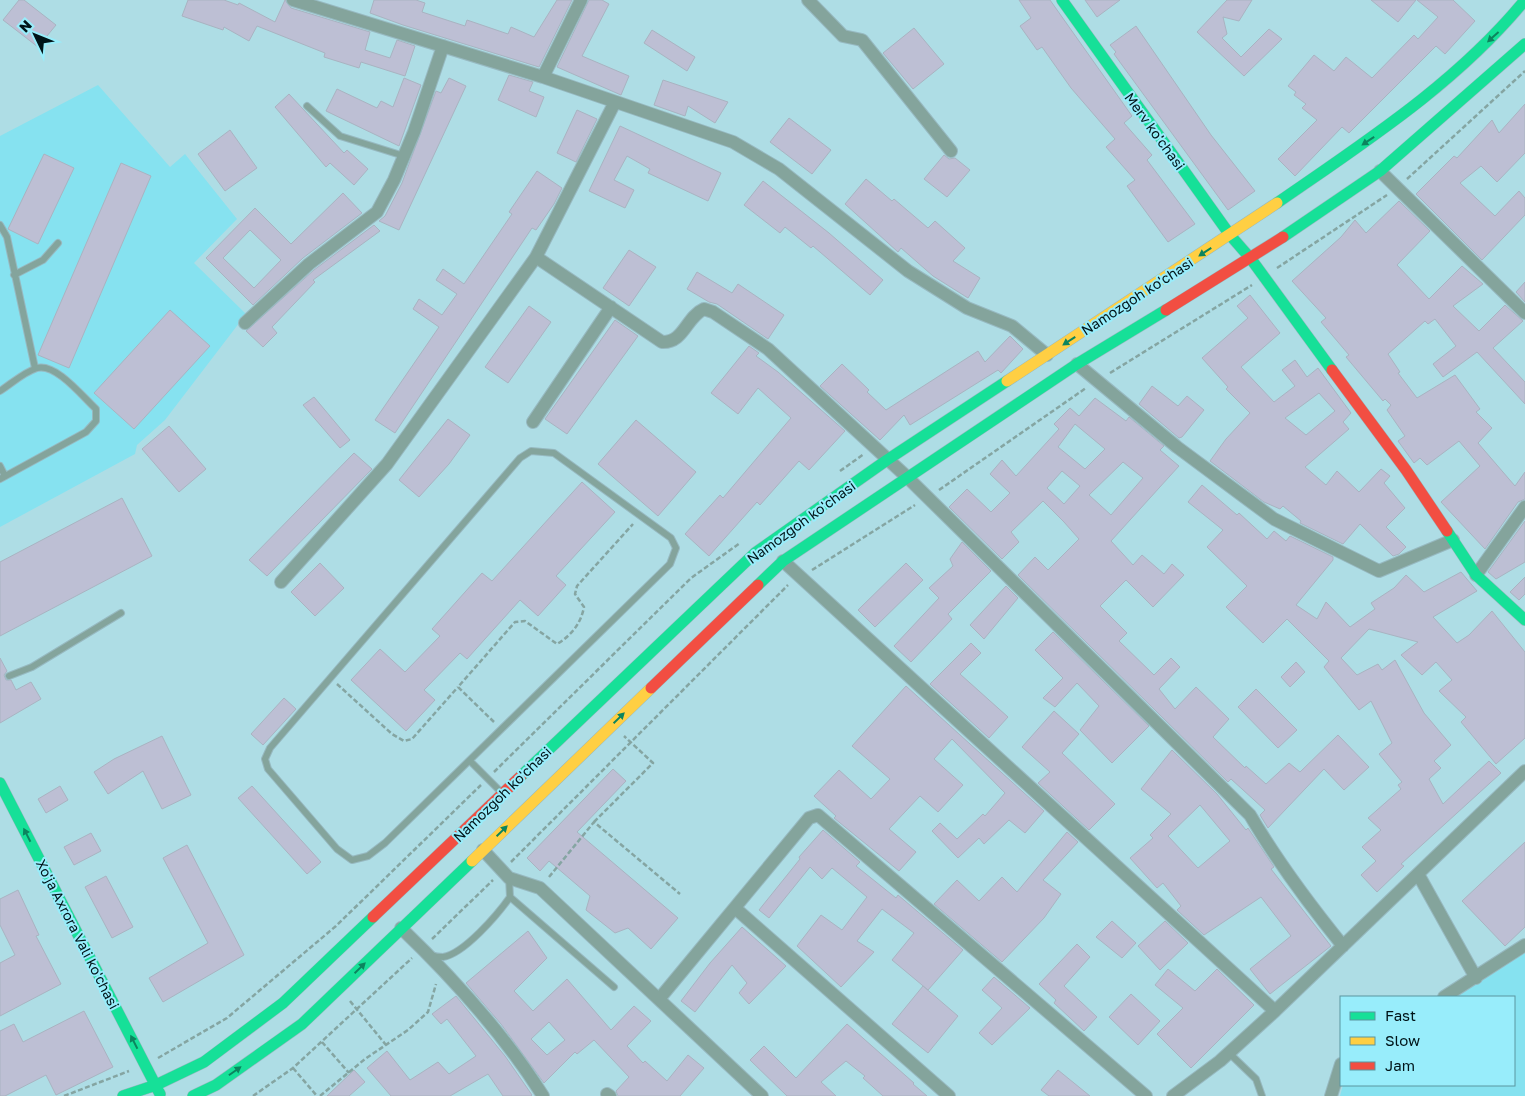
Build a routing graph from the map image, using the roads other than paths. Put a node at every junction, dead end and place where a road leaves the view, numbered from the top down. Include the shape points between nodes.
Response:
1 (293, 0) edge
2 (581, 0) edge
3 (808, 0) edge
4 (1062, 0) edge
5 (1524, 0) edge
6 (1525, 44) edge
7 (443, 46) junction
8 (543, 77) junction
9 (615, 102) junction
10 (307, 106) dead end
11 (951, 151) dead end
12 (404, 156) junction
13 (1380, 171) junction
14 (0, 224) edge
15 (1230, 235) junction
16 (58, 243) dead end
17 (536, 257) junction
18 (1251, 259) junction
19 (14, 275) junction
20 (611, 307) junction
21 (1525, 314) edge
22 (245, 323) dead end
23 (1047, 355) junction
24 (1077, 364) junction
25 (35, 368) junction
26 (0, 391) edge
27 (533, 422) dead end
28 (887, 460) junction
29 (0, 466) edge
30 (908, 477) junction
31 (2, 478) edge
32 (1525, 507) edge
33 (1453, 540) junction
34 (783, 561) junction
35 (1476, 575) junction
36 (282, 582) dead end
37 (121, 613) dead end
38 (1525, 620) edge
39 (10, 676) dead end
40 (470, 761) junction
41 (1525, 771) edge
42 (0, 783) edge
43 (502, 793) junction
44 (483, 850) junction
45 (505, 874) junction
46 (1418, 874) junction
47 (510, 896) junction
48 (734, 908) junction
49 (401, 928) junction
50 (1525, 945) edge
51 (1343, 946) junction
52 (426, 952) junction
53 (1476, 978) junction
54 (614, 987) dead end
55 (1446, 996) edge
56 (660, 998) junction
57 (1276, 1011) junction
58 (1229, 1053) junction
59 (1340, 1067) edge
60 (156, 1085) junction
61 (123, 1096) edge
62 (162, 1096) edge
63 (193, 1096) edge
64 (543, 1096) edge
65 (762, 1096) edge
66 (949, 1096) edge
67 (1146, 1096) edge
68 (1173, 1096) edge
69 (1262, 1096) edge
70 (1331, 1096) edge

1 - 7 street
2 - 8 street
3 - 11 street via 843,36 862,40
4 - 15 main road, Merv ko'chasi
5 -> 15 main road, Namozgoh ko'chasi via 1499,32 1396,121
6 - 13 main road, Namozgoh ko'chasi
7 - 8 street
7 - 12 street
8 - 9 street
9 - 17 street
9 - 23 street via 733,142 779,169 908,271 967,308 1012,326
10 - 12 lane via 340,136
12 - 22 street via 377,212 309,264
13 - 18 main road, Namozgoh ko'chasi
13 - 21 street
14 - 19 lane via 7,237
15 - 18 main road, Merv ko'chasi
15 -> 23 main road, Namozgoh ko'chasi
16 - 19 lane via 43,260
17 - 20 street
17 - 36 street via 387,464
18 - 24 main road, Namozgoh ko'chasi
18 - 33 main road, Merv ko'chasi via 1406,470
19 - 25 lane
20 - 27 street
20 - 28 street via 662,342 671,342 679,337 697,312 704,309 713,312 768,349
23 - 28 main road, Namozgoh ko'chasi
24 - 30 main road, Namozgoh ko'chasi
24 - 33 street via 1177,447 1274,519 1379,571
25 - 26 lane
25 - 31 lane via 56,371 96,409 96,420 86,432
28 - 30 street
28 - 43 main road, Namozgoh ko'chasi via 755,554
29 - 31 lane
30 - 34 main road, Namozgoh ko'chasi
30 - 51 street via 1250,815 1269,848
32 - 35 street
33 - 35 main road, Merv ko'chasi
44 -> 34 main road, Namozgoh ko'chasi
34 - 57 street
35 - 38 main road, Merv ko'chasi
37 - 39 lane via 32,667
40 - 40 lane via 385,843 368,856 352,860 338,849 268,769 265,759 270,748 520,458 531,452 554,453 671,538 676,548 670,564
40 - 43 lane
41 - 46 street
60 -> 42 main road, Xo'ja Axrora Vali ko'chasi
43 - 60 main road, Namozgoh ko'chasi via 283,1003 204,1062
44 - 45 street
44 - 49 main road, Namozgoh ko'chasi
45 - 47 lane
45 - 56 street via 540,888
46 - 51 street
46 - 53 street
47 - 52 lane via 460,950 443,957
47 - 54 lane
48 - 56 street
48 - 66 street
48 - 67 street via 809,818 818,815
49 - 52 street
63 -> 49 main road, Namozgoh ko'chasi via 216,1085 302,1024
50 - 53 street
51 - 57 street
52 - 64 street via 512,1052
53 - 55 street
56 - 65 street
57 - 58 street
58 - 68 street
58 - 69 lane via 1256,1080
59 - 70 street
60 - 61 main road, Namozgoh ko'chasi
60 - 62 main road, Xo'ja Axrora Vali ko'chasi

